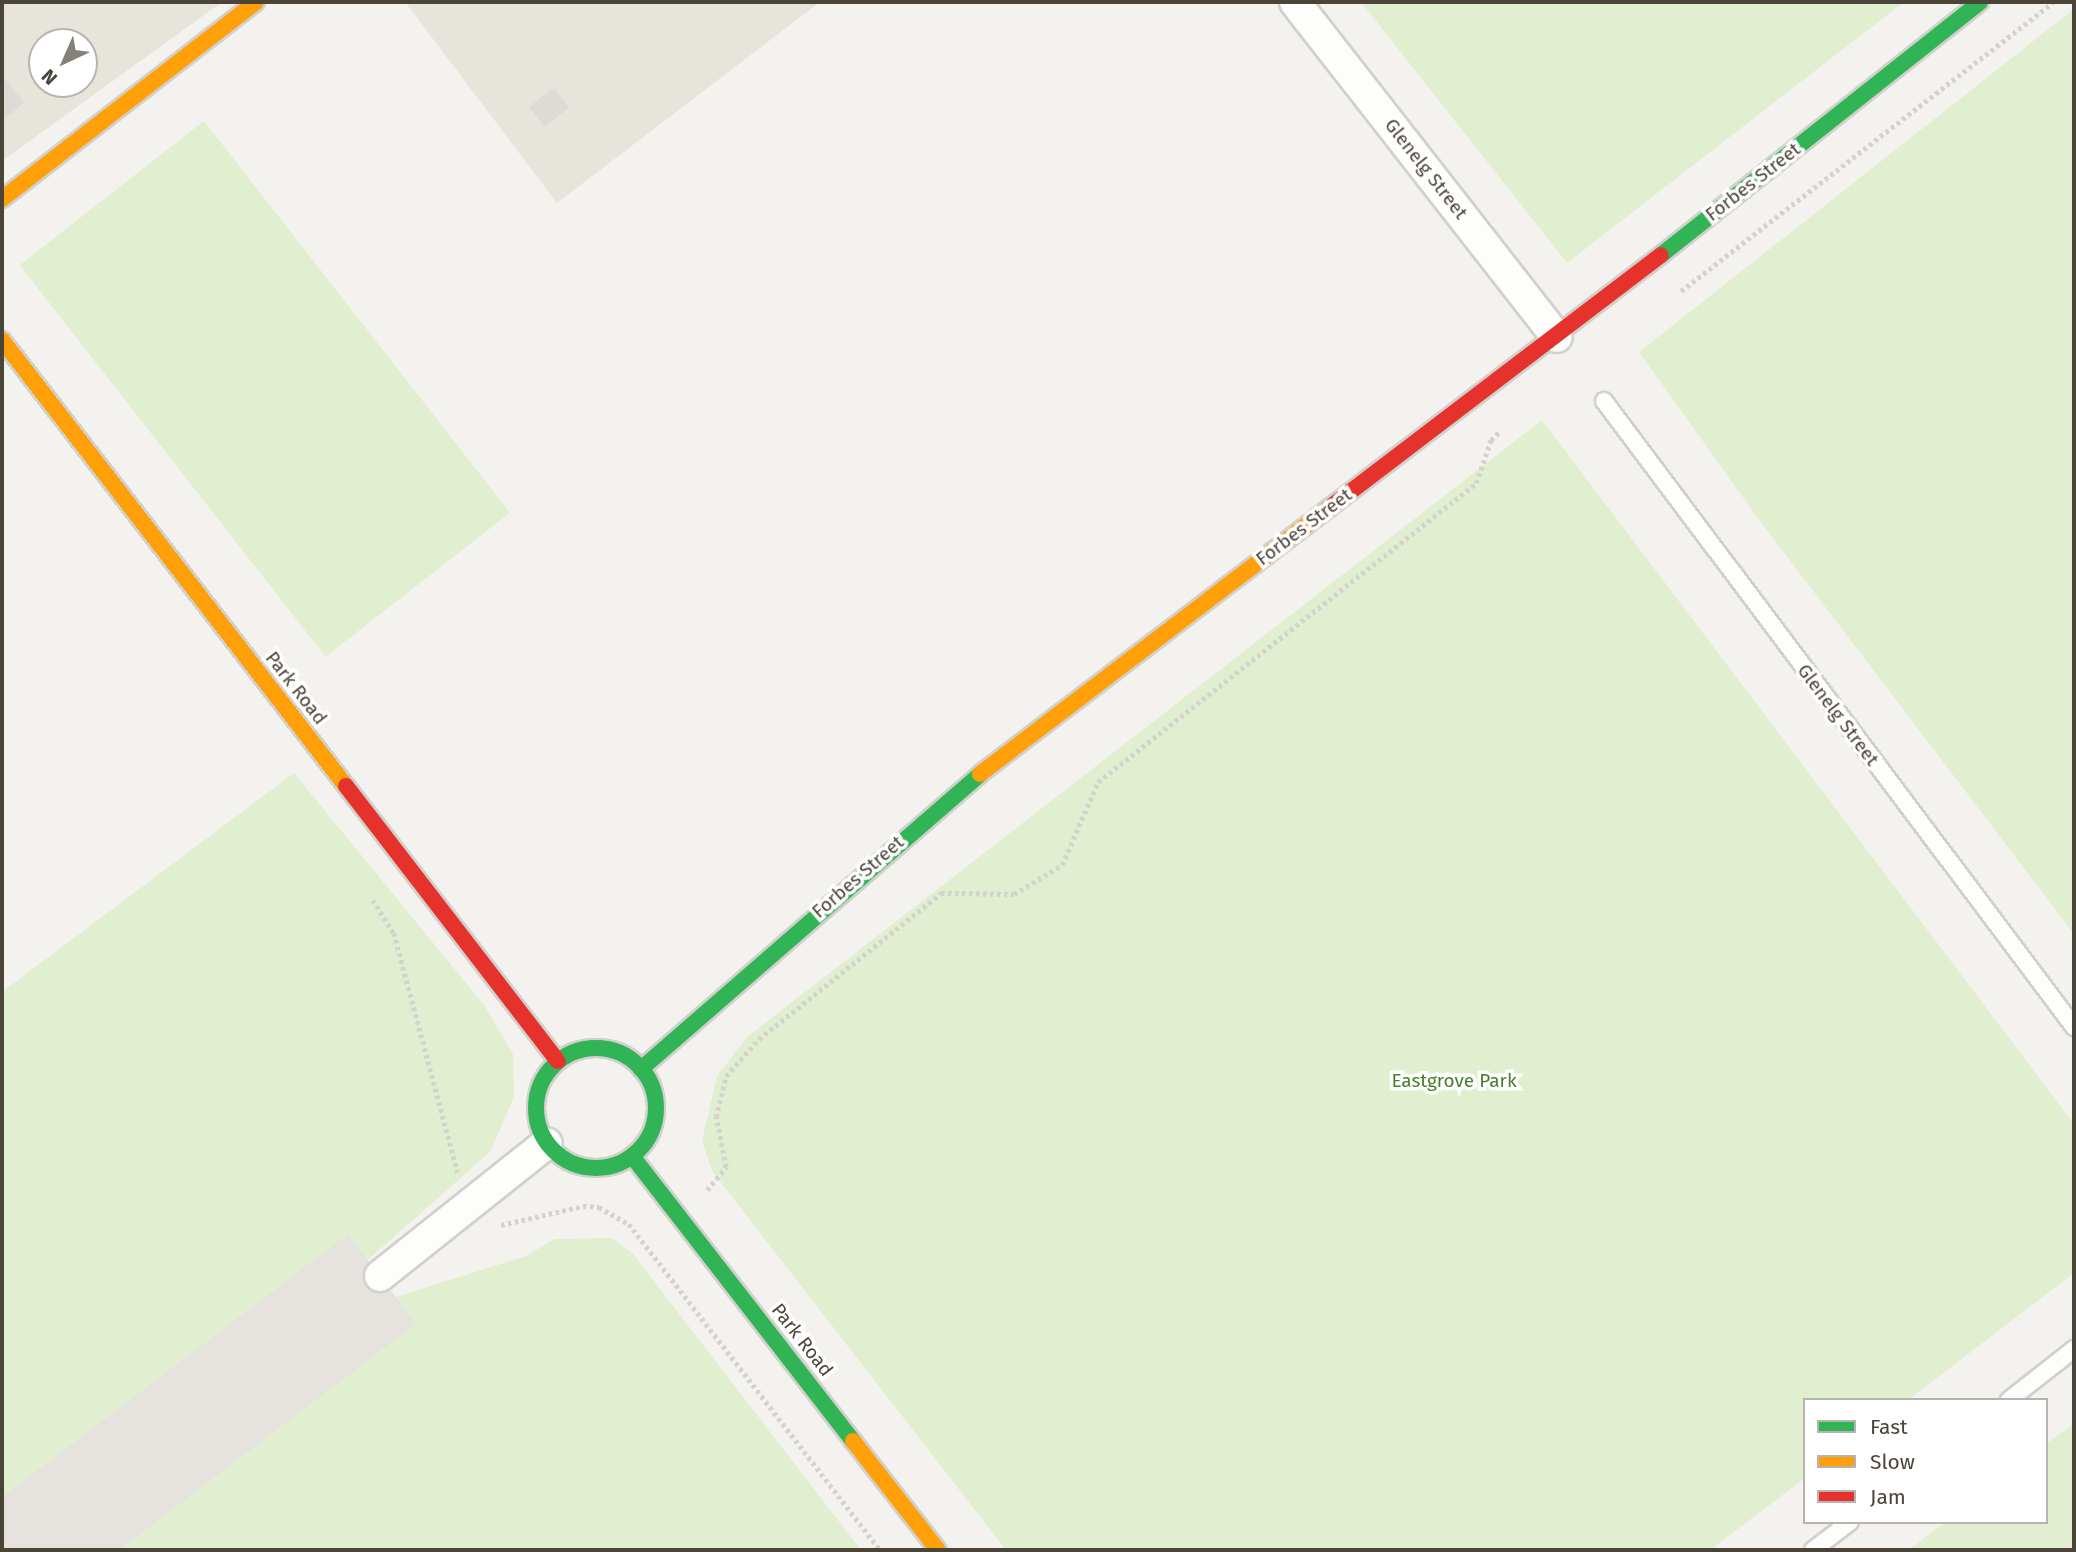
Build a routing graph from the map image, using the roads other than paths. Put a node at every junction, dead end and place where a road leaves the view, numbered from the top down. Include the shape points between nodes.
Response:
1 (256, 2) edge
2 (1295, 2) edge
3 (1980, 2) edge
4 (2, 199) edge
5 (1557, 337) junction
6 (2, 340) edge
7 (1604, 401) dead end
8 (2074, 1027) edge
9 (558, 1061) junction
10 (642, 1069) junction
11 (547, 1143) junction
12 (632, 1157) junction
13 (380, 1276) dead end
14 (2074, 1349) edge
15 (2012, 1398) edge
16 (1847, 1524) edge
17 (938, 1550) edge
18 (1813, 1550) edge

1 - 4 street
2 - 5 street, Glenelg Street
3 - 5 street, Forbes Street
5 - 10 street, Forbes Street via 1030,732 873,863
6 - 9 street, Park Road
7 - 8 lane, Glenelg Street
9 - 10 street via 576,1051 605,1049
9 - 11 street via 544,1078 536,1105
10 - 12 street via 651,1084 655,1115 648,1137
11 - 12 street via 574,1164 589,1167
11 - 13 street
12 - 17 street, Park Road
14 - 15 lane
16 - 18 lane

